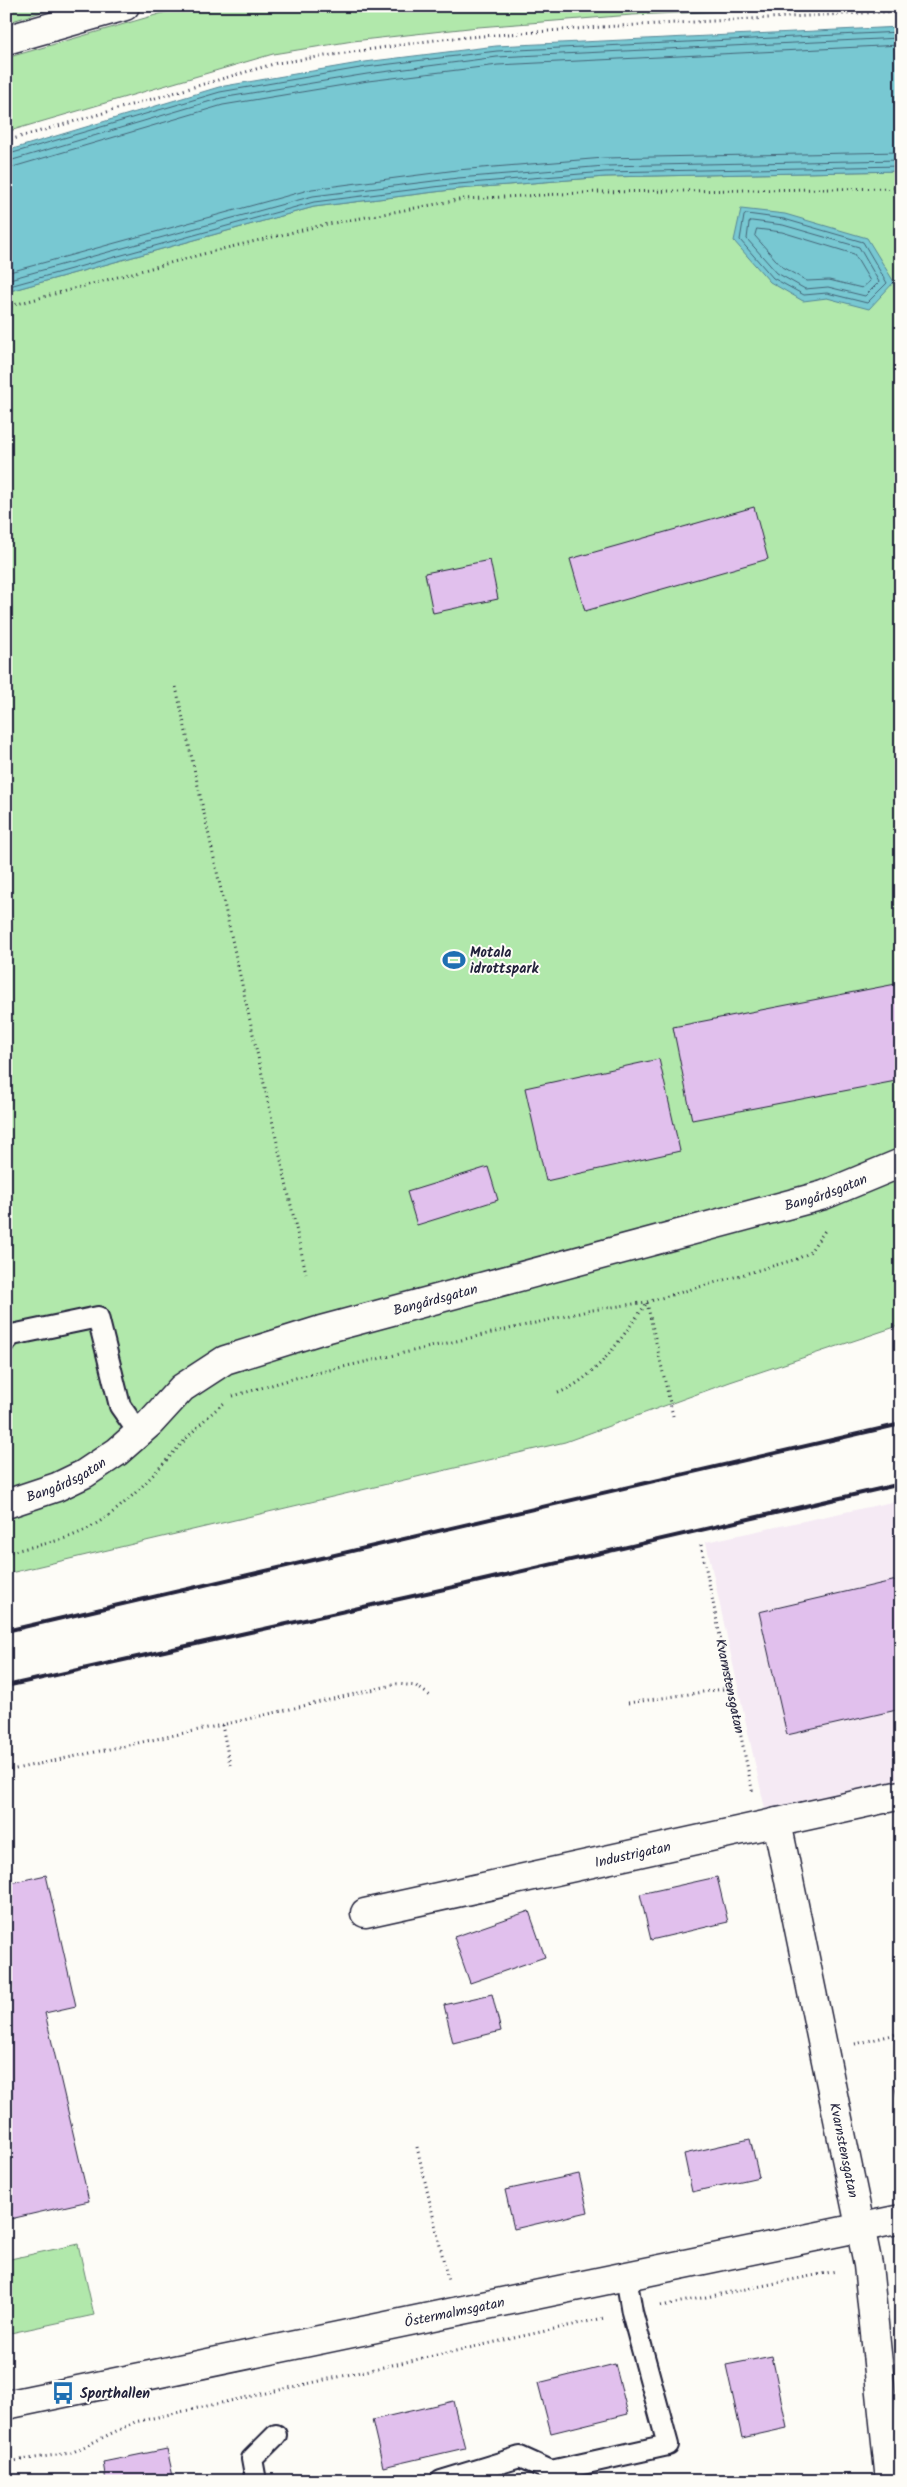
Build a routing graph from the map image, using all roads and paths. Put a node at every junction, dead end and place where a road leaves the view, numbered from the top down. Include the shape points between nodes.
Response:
1 (125, 6) edge
2 (901, 11) edge
3 (6, 40) edge
4 (6, 141) edge
5 (901, 188) edge
6 (6, 307) edge
7 (176, 687) dead end
8 (901, 1164) edge
9 (824, 1195) junction
10 (306, 1272) dead end
11 (647, 1302) junction
12 (6, 1341) edge
13 (558, 1394) dead end
14 (673, 1416) dead end
15 (138, 1433) junction
16 (6, 1504) edge
17 (702, 1545) dead end
18 (6, 1553) edge
19 (730, 1688) junction
20 (432, 1697) dead end
21 (628, 1703) dead end
22 (222, 1725) junction
23 (230, 1765) dead end
24 (6, 1771) edge
25 (901, 1795) edge
26 (768, 1824) junction
27 (365, 1913) dead end
28 (901, 2034) edge
29 (824, 2050) junction
30 (416, 2147) dead end
31 (901, 2219) edge
32 (860, 2228) junction
33 (868, 2265) junction
34 (626, 2276) junction
35 (456, 2312) junction
36 (632, 2312) junction
37 (6, 2405) edge
38 (276, 2435) dead end
39 (6, 2462) edge
40 (552, 2476) edge
41 (256, 2481) edge
42 (441, 2481) edge
43 (890, 2481) edge

1 - 3 street
2 - 4 path via 581,29 442,39 384,47 277,63
5 - 6 path via 600,192 464,199 314,227
7 - 10 path
8 - 9 street, Bangårdsgatan
9 - 11 path via 829,1221 825,1234 809,1253
9 - 15 street, Bangårdsgatan via 250,1350 203,1372 182,1388
11 - 13 path via 599,1366 584,1381
11 - 14 path
11 - 18 path via 592,1310 299,1376 231,1397 198,1426 135,1495 111,1515 85,1530
12 - 15 lane via 12,1335 98,1317 120,1406
15 - 16 street, Bangårdsgatan via 84,1474
17 - 19 path, Kvarnstensgatan
19 - 21 path
19 - 26 path, Kvarnstensgatan
20 - 22 path via 416,1686 397,1684
22 - 23 path
22 - 24 path
25 - 26 street, Industrigatan
26 - 27 street, Industrigatan
26 - 29 street, Kvarnstensgatan
28 - 29 path
29 - 32 street, Kvarnstensgatan
30 - 35 path
31 - 32 street, Östermalmsgatan
32 - 33 street, Kvarnstensgatan
32 - 34 street, Östermalmsgatan
33 - 36 path
33 - 43 street, Kvarnstensgatan
34 - 35 street, Östermalmsgatan
34 - 36 lane
35 - 37 street, Östermalmsgatan
36 - 39 path via 135,2422 71,2453
36 - 40 lane via 668,2445
38 - 41 lane via 252,2460
40 - 42 lane via 520,2457

